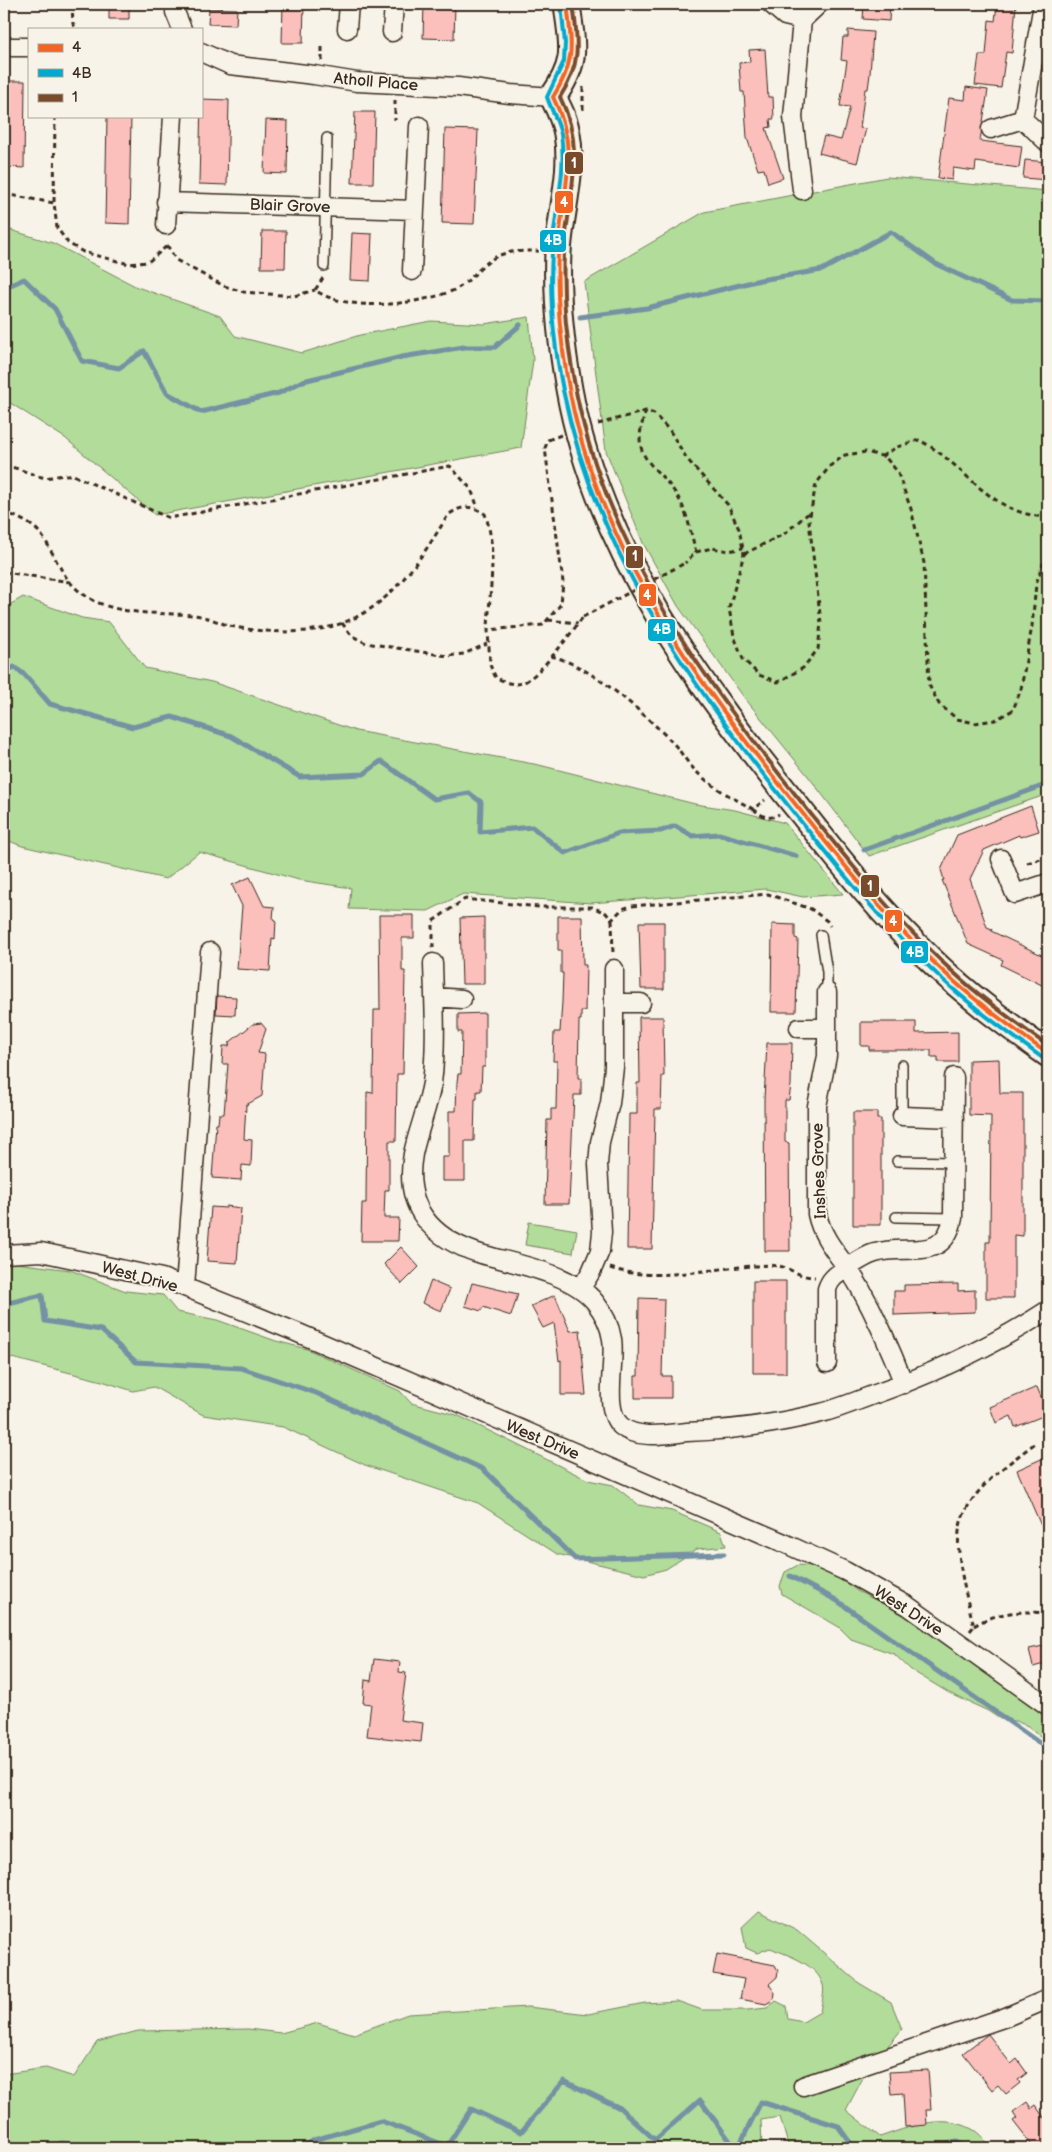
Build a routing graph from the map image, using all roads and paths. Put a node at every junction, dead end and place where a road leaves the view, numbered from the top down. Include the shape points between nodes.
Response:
1 (72, 4) edge
2 (349, 4) edge
3 (394, 4) edge
4 (567, 4) edge
5 (771, 4) edge
6 (819, 4) edge
7 (1043, 4) edge
8 (175, 8) edge
9 (802, 20) junction
10 (76, 28) edge
11 (182, 28) edge
12 (347, 29) dead end
13 (392, 32) dead end
14 (322, 46) dead end
15 (4, 47) edge
16 (28, 47) edge
17 (202, 52) edge
18 (322, 66) dead end
19 (583, 83) dead end
20 (394, 95) dead end
21 (553, 97) junction
22 (583, 116) dead end
23 (55, 118) edge
24 (172, 118) edge
25 (395, 120) dead end
26 (1023, 120) junction
27 (419, 126) dead end
28 (991, 129) dead end
29 (327, 138) dead end
30 (1048, 143) edge
31 (802, 190) dead end
32 (4, 194) edge
33 (166, 202) junction
34 (54, 203) junction
35 (325, 206) junction
36 (415, 210) junction
37 (166, 232) joint
38 (167, 246) junction
39 (324, 266) dead end
40 (412, 271) dead end
41 (315, 290) dead end
42 (646, 411) junction
43 (592, 425) dead end
44 (561, 434) dead end
45 (882, 456) junction
46 (4, 466) edge
47 (478, 509) junction
48 (4, 511) edge
49 (811, 511) junction
50 (1048, 517) edge
51 (743, 548) junction
52 (696, 552) junction
53 (744, 554) junction
54 (1048, 556) edge
55 (4, 572) edge
56 (647, 579) dead end
57 (70, 582) junction
58 (650, 585) dead end
59 (548, 620) junction
60 (342, 623) junction
61 (579, 623) junction
62 (488, 630) junction
63 (488, 644) junction
64 (551, 656) junction
65 (768, 798) dead end
66 (754, 809) junction
67 (779, 814) dead end
68 (1048, 857) edge
69 (1001, 859) dead end
70 (1027, 863) dead end
71 (1048, 883) edge
72 (612, 920) junction
73 (831, 929) dead end
74 (821, 935) dead end
75 (210, 952) dead end
76 (433, 963) joint
77 (614, 969) joint
78 (827, 992) joint
79 (434, 997) junction
80 (462, 999) dead end
81 (614, 1003) junction
82 (641, 1003) dead end
83 (799, 1028) dead end
84 (827, 1028) junction
85 (1048, 1054) edge
86 (902, 1065) dead end
87 (954, 1077) dead end
88 (902, 1116) joint
89 (954, 1118) junction
90 (897, 1161) dead end
91 (954, 1162) junction
92 (896, 1217) dead end
93 (953, 1218) junction
94 (4, 1254) edge
95 (595, 1263) junction
96 (840, 1273) junction
97 (185, 1287) junction
98 (581, 1288) junction
99 (1048, 1310) edge
100 (827, 1363) dead end
101 (904, 1384) junction
102 (1034, 1444) dead end
103 (1048, 1613) edge
104 (974, 1626) junction
105 (960, 1644) junction
106 (1048, 1706) edge
107 (1048, 1999) edge
108 (804, 2086) dead end

1 - 10 path
2 - 12 street
3 - 13 street
4 - 21 street via 572,63
5 - 9 street via 785,16
6 - 9 street
7 - 26 street
8 - 11 street
9 - 31 street via 793,117
14 - 18 path
15 - 16 street
17 - 21 street, Atholl Place via 230,65 357,82 458,87
19 - 22 path
20 - 25 path
21 - 85 street via 568,134 558,291 569,389 587,466 600,502 635,572 676,645 759,760 852,878 933,963 987,1010
23 - 34 path
24 - 33 street
26 - 28 street
26 - 30 street
27 - 36 street
29 - 35 lane
32 - 34 path
33 - 35 street, Blair Grove
33 - 37 street
34 - 38 path via 57,228 68,243 83,252 129,264 148,262
35 - 36 street, Blair Grove
35 - 39 lane
36 - 40 street
37 - 38 path
38 - 41 path via 176,260 244,292 294,296
42 - 43 path
42 - 51 path via 654,414 670,431 687,459 728,505
42 - 52 path via 639,431 642,451 679,498
44 - 59 path via 548,440 545,448 563,588 561,604
45 - 49 path via 866,452 845,455 830,466 816,484
45 - 50 path via 919,440 937,450 966,478 1002,505
45 - 54 path via 897,471 911,509 924,563 929,685 939,704 957,719 975,723 988,721 1012,710 1021,689 1036,584
46 - 47 path via 44,478 73,475 170,518 450,466 471,489
47 - 60 path via 468,506 448,516 413,569 388,598 362,615
47 - 62 path via 489,526 491,579
48 - 57 path via 29,523 40,533
49 - 53 path via 784,534
49 - 53 path via 809,521 821,623 818,649 803,668 778,682 760,675 743,659 734,636 729,608
51 - 52 path via 729,552 712,548
51 - 53 path
52 - 61 path, bridge via 684,563
55 - 57 path
56 - 58 path
57 - 60 path via 83,594 101,603 132,613 195,615 238,628 268,632 303,632
59 - 61 path
59 - 62 path via 543,625
60 - 63 path via 352,636 366,644 447,656 464,654
61 - 64 path
62 - 63 path
63 - 64 path via 490,665 496,678 511,684 523,682
64 - 66 path via 570,662 600,680 647,718 673,743 690,766 712,785
65 - 66 path
66 - 67 path via 767,818
68 - 70 path
69 - 71 street via 1015,894
72 - 73 path via 622,909 632,906 768,894 811,909 827,921
72 - 76 path via 606,913 592,907 539,907 465,899 433,921
72 - 77 path
74 - 78 lane
75 - 97 street
76 - 79 street
77 - 81 street
78 - 84 street, Inshes Grove
79 - 80 street
79 - 98 street via 435,1057 431,1086 413,1154 411,1179 415,1202 428,1224 448,1241
81 - 82 street
81 - 95 street via 614,1067 598,1164 602,1232
83 - 84 street
84 - 96 street, Inshes Grove via 827,1056 817,1106 817,1214
86 - 88 lane
87 - 89 street
88 - 89 street
89 - 91 street
90 - 91 lane
91 - 93 street
92 - 93 lane
93 - 96 street via 950,1232 934,1247 875,1253
94 - 97 street, West Drive via 41,1252 162,1278
95 - 96 path via 623,1272 657,1275 756,1266 780,1266 802,1277
95 - 98 street
96 - 100 street via 827,1289
96 - 101 street, Inshes Grove via 858,1284 887,1340
97 - 105 street, West Drive via 845,1571 908,1606
98 - 101 street via 604,1316 612,1340 611,1400 614,1416 620,1426 635,1433 740,1429 823,1413
99 - 101 street via 1016,1330
102 - 104 path via 980,1490 965,1512 960,1527 958,1547
103 - 104 path via 1002,1613
104 - 105 path
105 - 106 street, West Drive
107 - 108 street

